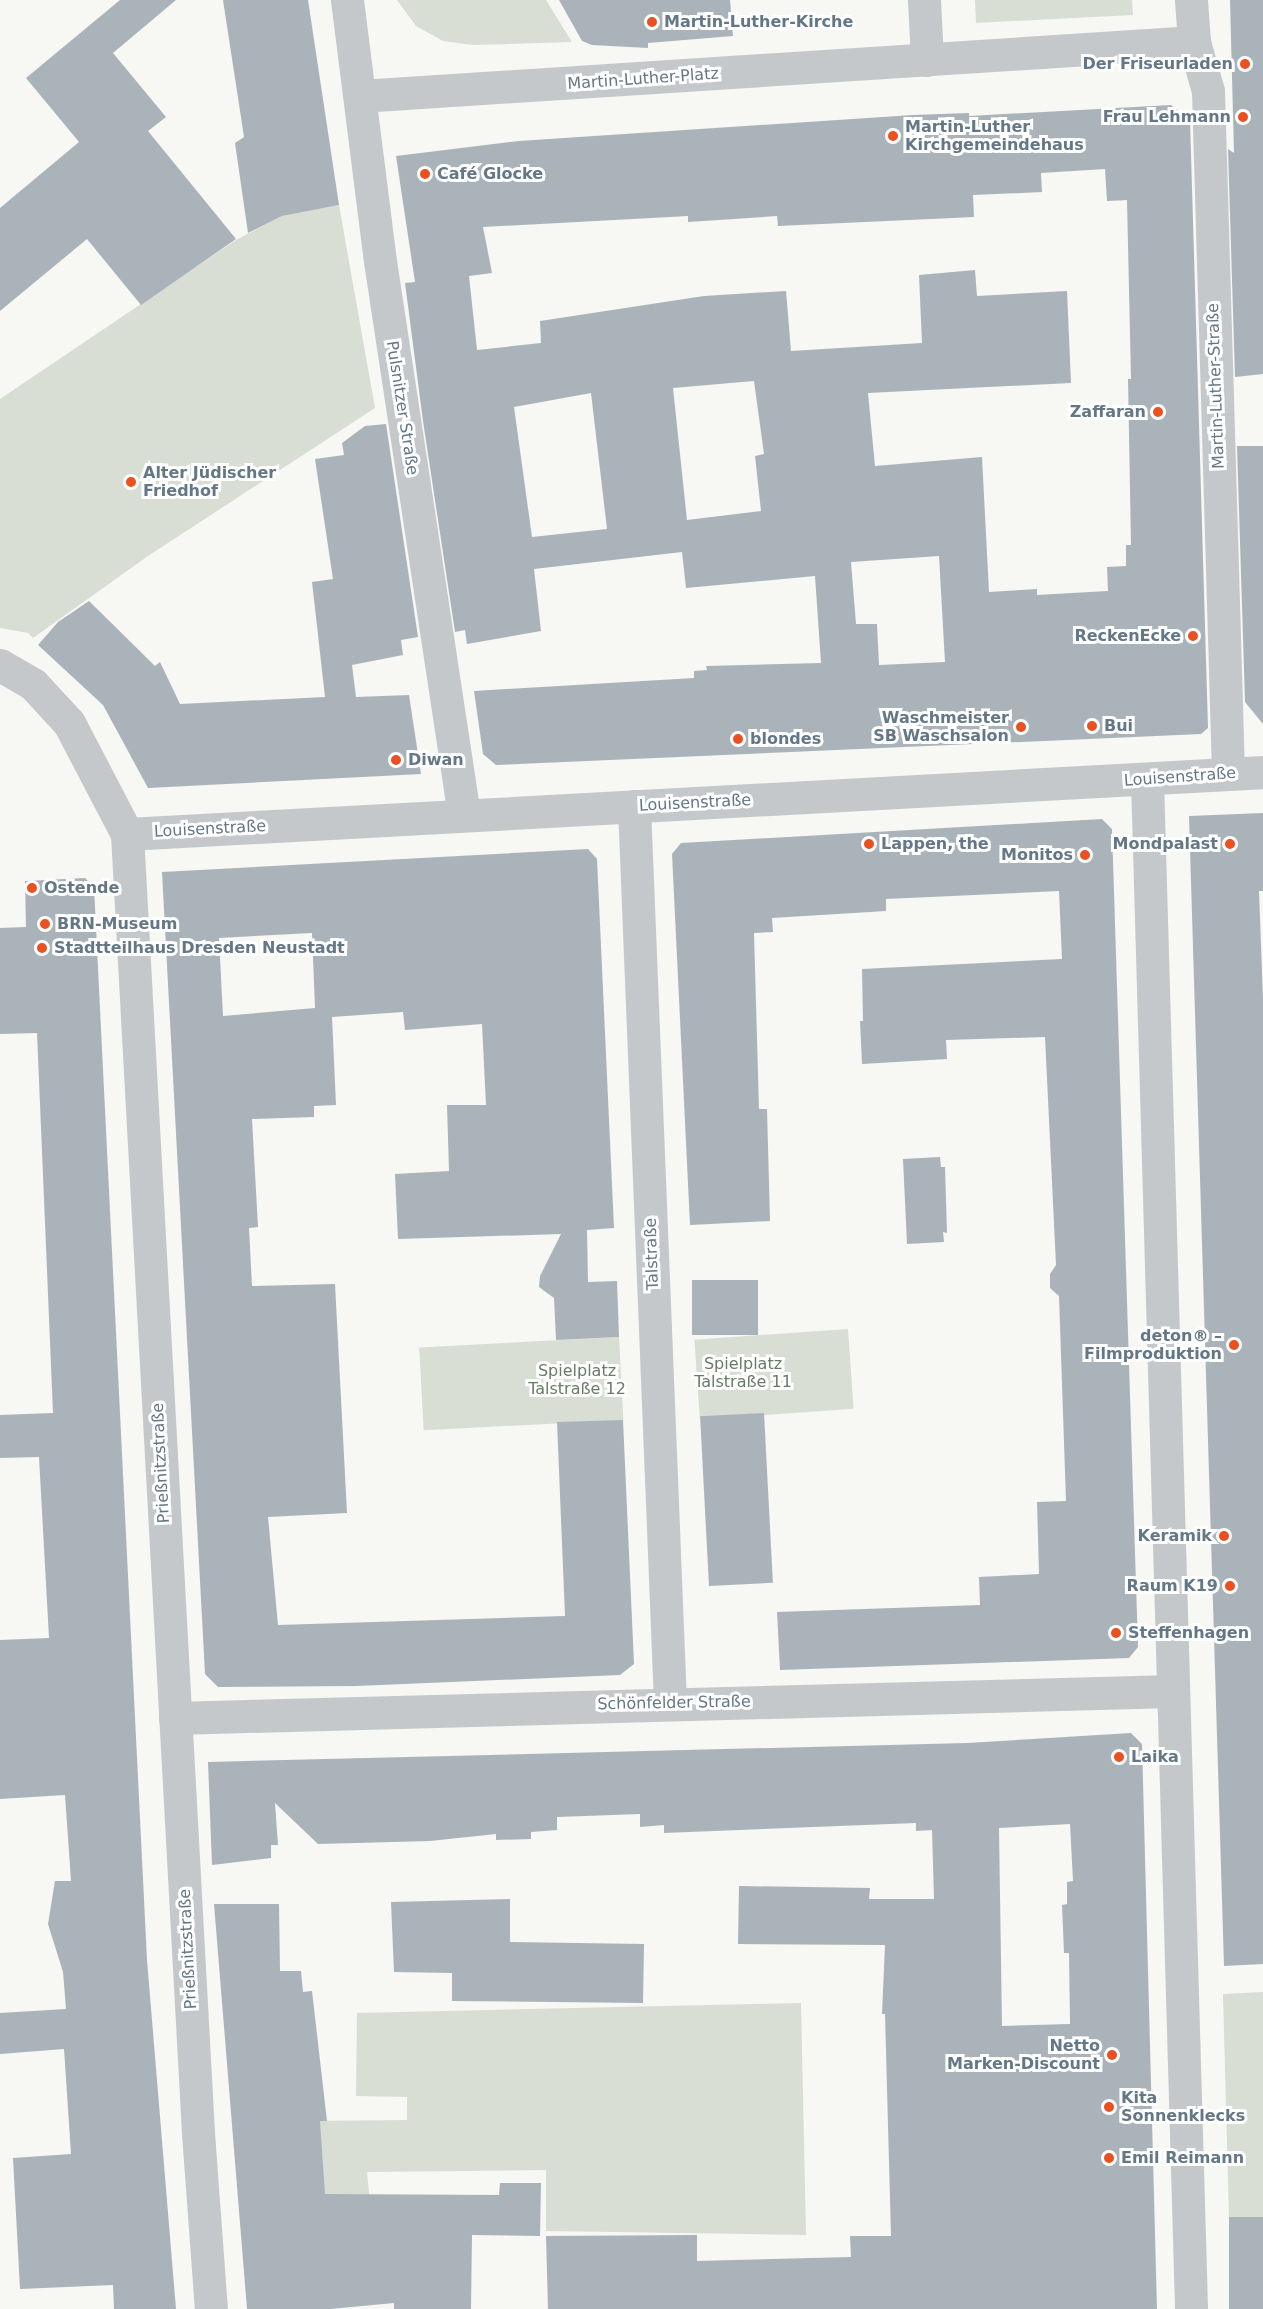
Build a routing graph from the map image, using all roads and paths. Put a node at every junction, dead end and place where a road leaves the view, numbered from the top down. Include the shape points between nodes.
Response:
1 (347, 0) edge
2 (924, 0) edge
3 (1191, 0) edge
4 (1194, 42) junction
5 (927, 60) junction
6 (360, 96) junction
7 (0, 665) edge
8 (1263, 772) edge
9 (1228, 774) junction
10 (1147, 780) junction
11 (634, 806) junction
12 (464, 815) junction
13 (127, 834) junction
14 (1173, 1691) junction
15 (670, 1702) junction
16 (176, 1718) junction
17 (211, 2309) edge
18 (1191, 2309) edge

1 - 6 street, Pulsnitzer Straße
2 - 5 street
3 - 4 street, Martin-Luther-Straße
4 - 5 street, Martin-Luther-Platz
4 - 9 street, Martin-Luther-Straße via 1208,91
5 - 6 street, Martin-Luther-Platz
6 - 12 street, Pulsnitzer Straße via 380,261
7 - 13 street, Prießnitzstraße via 33,684 69,723
8 - 9 street, Louisenstraße
9 - 10 street, Louisenstraße
10 - 11 street, Louisenstraße
10 - 14 street
11 - 12 street, Louisenstraße
11 - 15 street, Talstraße
12 - 13 street, Louisenstraße
13 - 16 street, Prießnitzstraße
14 - 15 street, Schönfelder Straße
14 - 18 street
15 - 16 street, Schönfelder Straße
16 - 17 street, Prießnitzstraße

